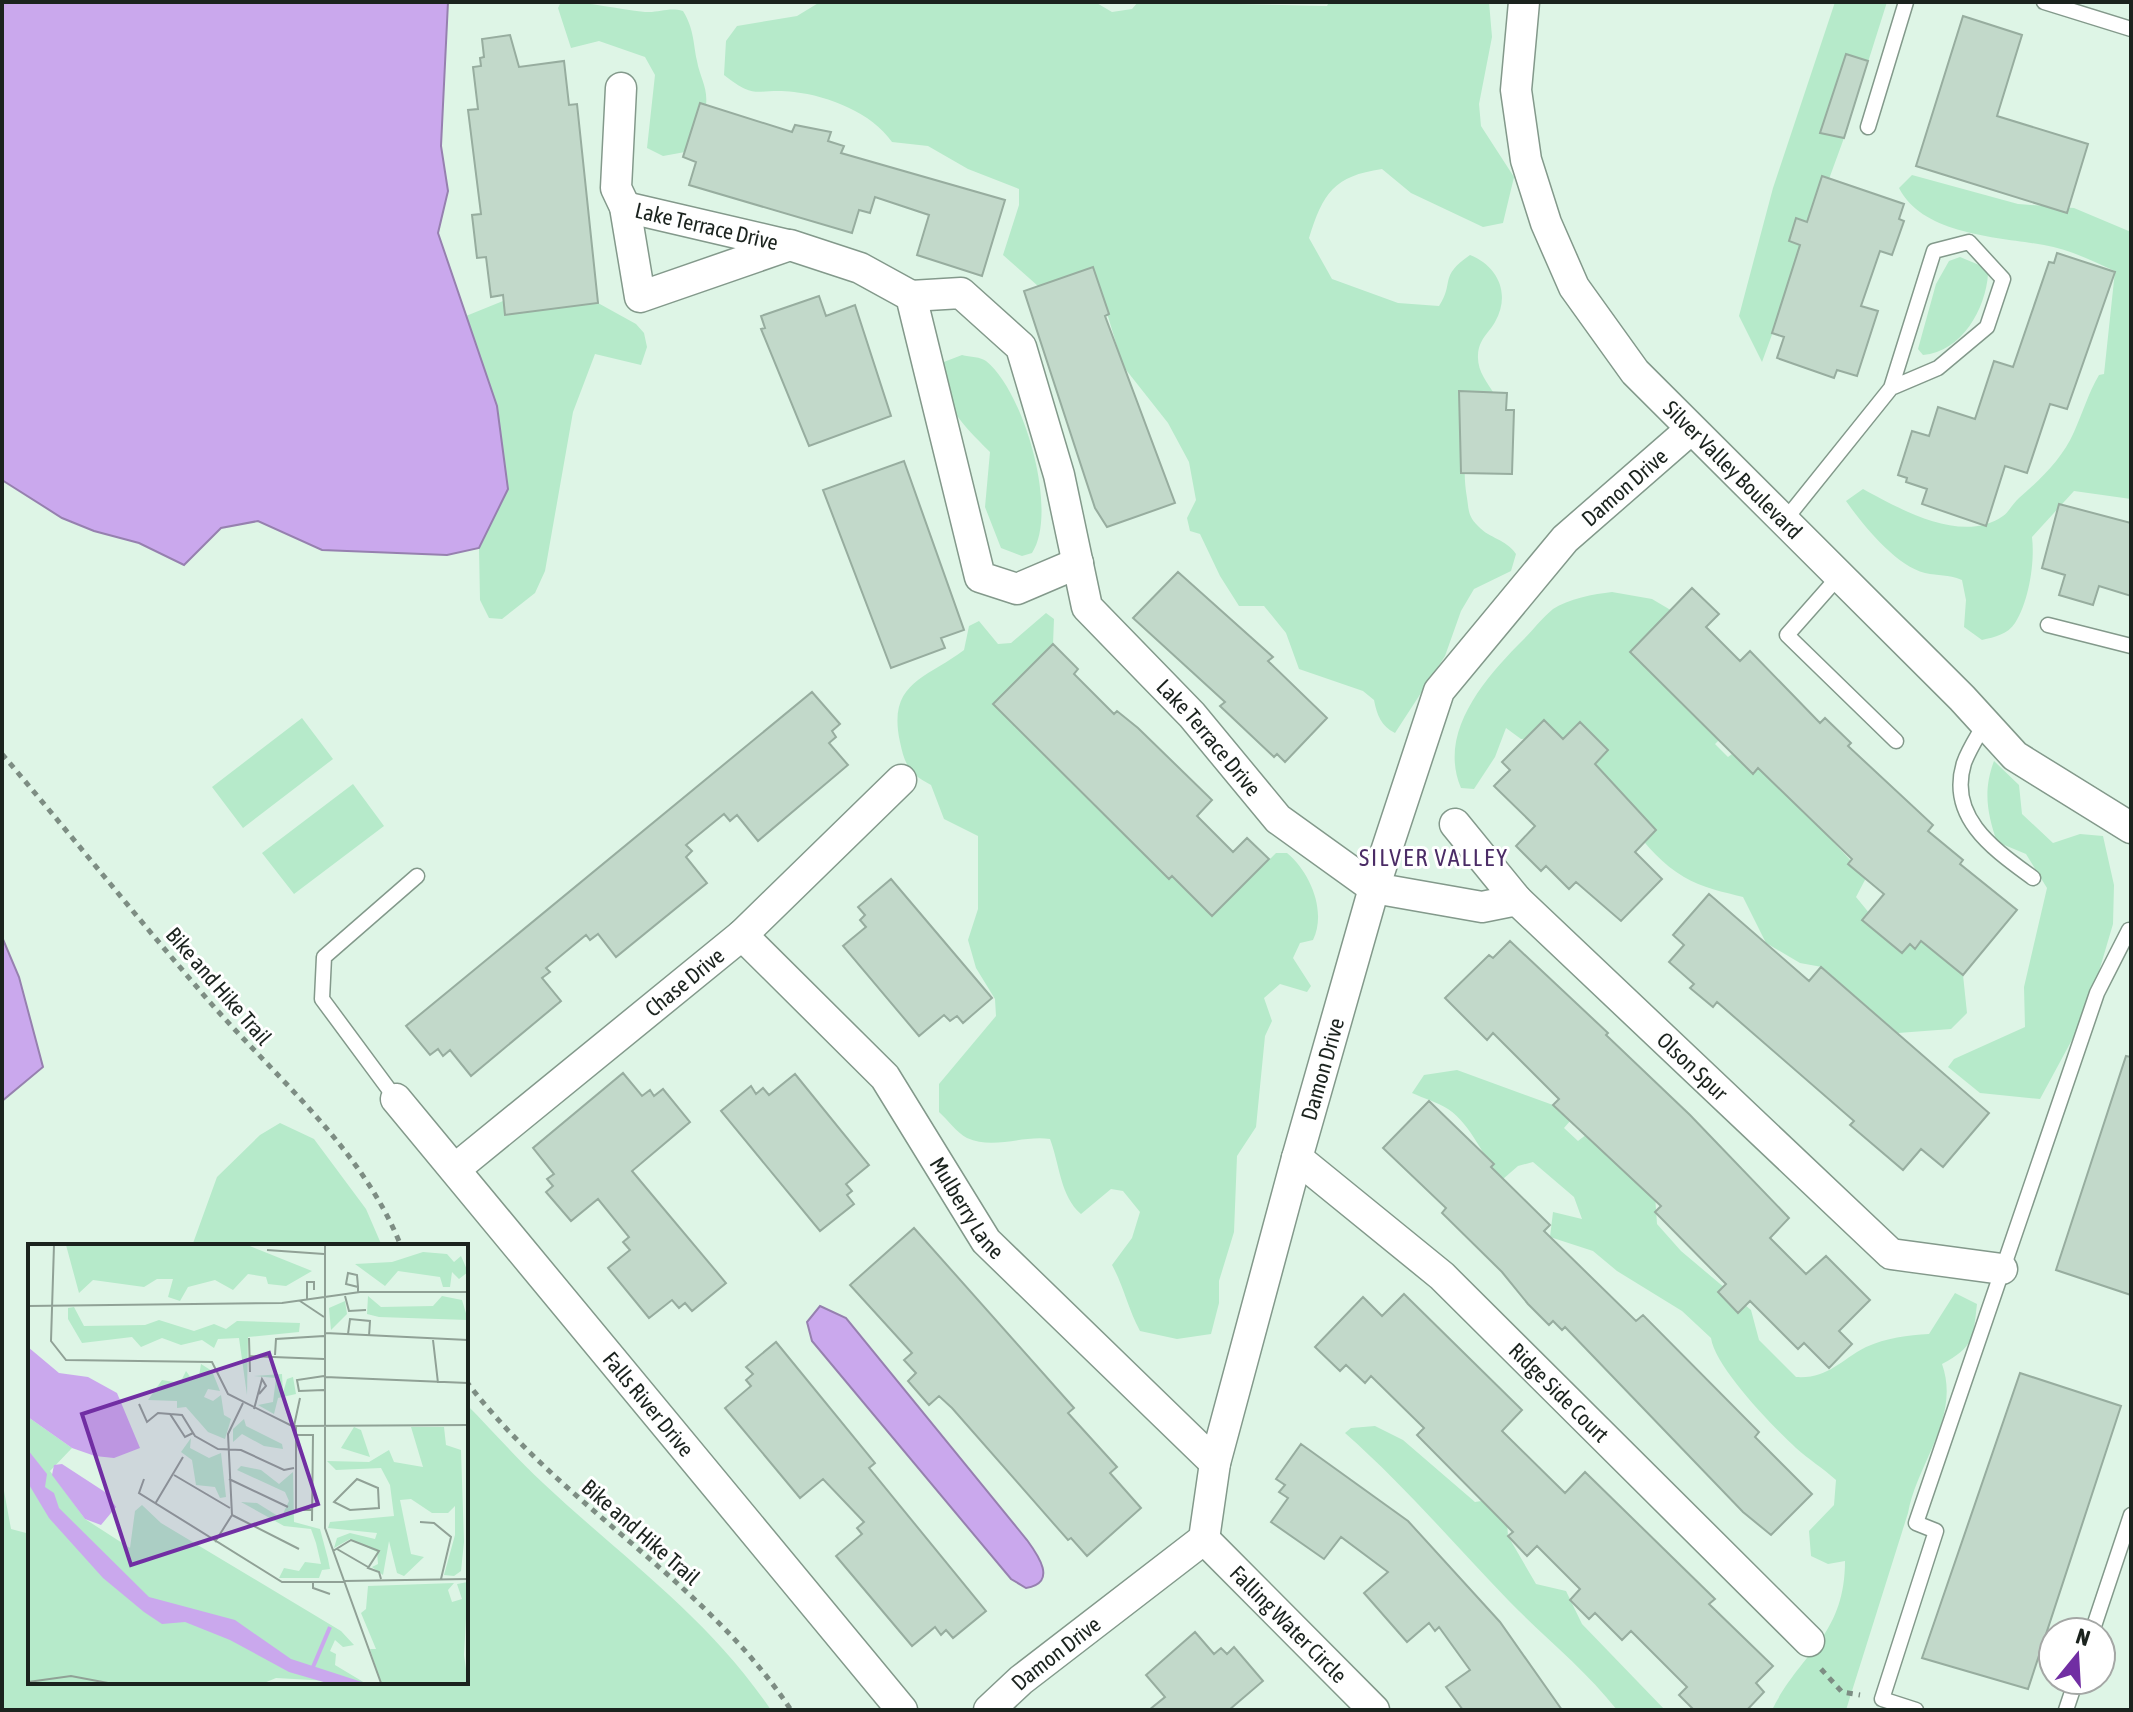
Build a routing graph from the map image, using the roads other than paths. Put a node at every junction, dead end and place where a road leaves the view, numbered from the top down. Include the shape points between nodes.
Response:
1 (1524, 2) edge
2 (1906, 2) edge
3 (2044, 2) edge
4 (2131, 29) edge
5 (621, 88) dead end
6 (1868, 127) dead end
7 (625, 207) junction
8 (790, 245) junction
9 (911, 296) junction
10 (1891, 388) junction
11 (1690, 430) junction
12 (1785, 520) junction
13 (1078, 563) junction
14 (1840, 575) junction
15 (2048, 625) dead end
16 (2131, 646) edge
17 (1985, 723) junction
18 (1896, 741) dead end
19 (901, 780) dead end
20 (1455, 824) dead end
21 (2131, 828) edge
22 (417, 876) dead end
23 (2033, 878) dead end
24 (1374, 888) junction
25 (1517, 900) junction
26 (2130, 928) edge
27 (742, 935) junction
28 (396, 1099) joint
29 (1297, 1158) junction
30 (455, 1169) junction
31 (2002, 1269) junction
32 (1215, 1463) junction
33 (2131, 1515) edge
34 (1204, 1539) junction
35 (2115, 1564) junction
36 (2131, 1569) edge
37 (2097, 1616) edge
38 (1809, 1641) road end
39 (902, 1710) edge
40 (989, 1710) edge
41 (1374, 1710) edge
42 (1916, 1710) edge

1 - 11 street, Silver Valley Boulevard via 1516,90 1526,160 1546,223 1574,287 1635,372
2 - 6 lane
3 - 4 lane
5 - 7 street, Lake Terrace Drive via 616,188
7 - 8 street, Lake Terrace Drive
7 - 8 street, Lake Terrace Drive via 640,297
8 - 9 street, Lake Terrace Drive via 860,268
9 - 13 street, Lake Terrace Drive via 961,293 1021,347 1059,475
9 - 13 street via 980,577 1017,589
10 - 10 lane via 1934,251 1969,242 2003,279 1987,327 1938,368
10 - 12 lane
11 - 12 street, Silver Valley Boulevard
11 - 24 street, Damon Drive via 1565,539 1439,691
12 - 14 street, Silver Valley Boulevard
13 - 24 street, Lake Terrace Drive via 1087,607 1192,715 1278,819
14 - 17 street, Silver Valley Boulevard
14 - 18 lane via 1787,635
15 - 16 lane
17 - 21 street, Silver Valley Boulevard via 2015,756
17 - 23 lane via 1964,763 1963,801 1969,821 1989,846
19 - 27 street, Chase Drive
20 - 25 street, Olson Spur
22 - 28 lane via 324,957 322,999
24 - 25 street via 1482,907
24 - 29 street, Damon Drive
25 - 31 street, Olson Spur via 1891,1254
26 - 31 lane via 2097,993
27 - 30 street, Chase Drive
27 - 32 street, Mulberry Lane via 885,1077 986,1241
28 - 30 street, Falls River Drive
29 - 32 street, Damon Drive
29 - 38 street, Ridge Side Court via 1442,1276
30 - 39 street, Falls River Drive
31 - 42 lane via 1916,1523 1936,1531 1882,1699
32 - 34 street, Damon Drive
33 - 35 lane
34 - 40 street, Damon Drive
34 - 41 street, Falling Water Circle
35 - 36 lane
35 - 37 lane

